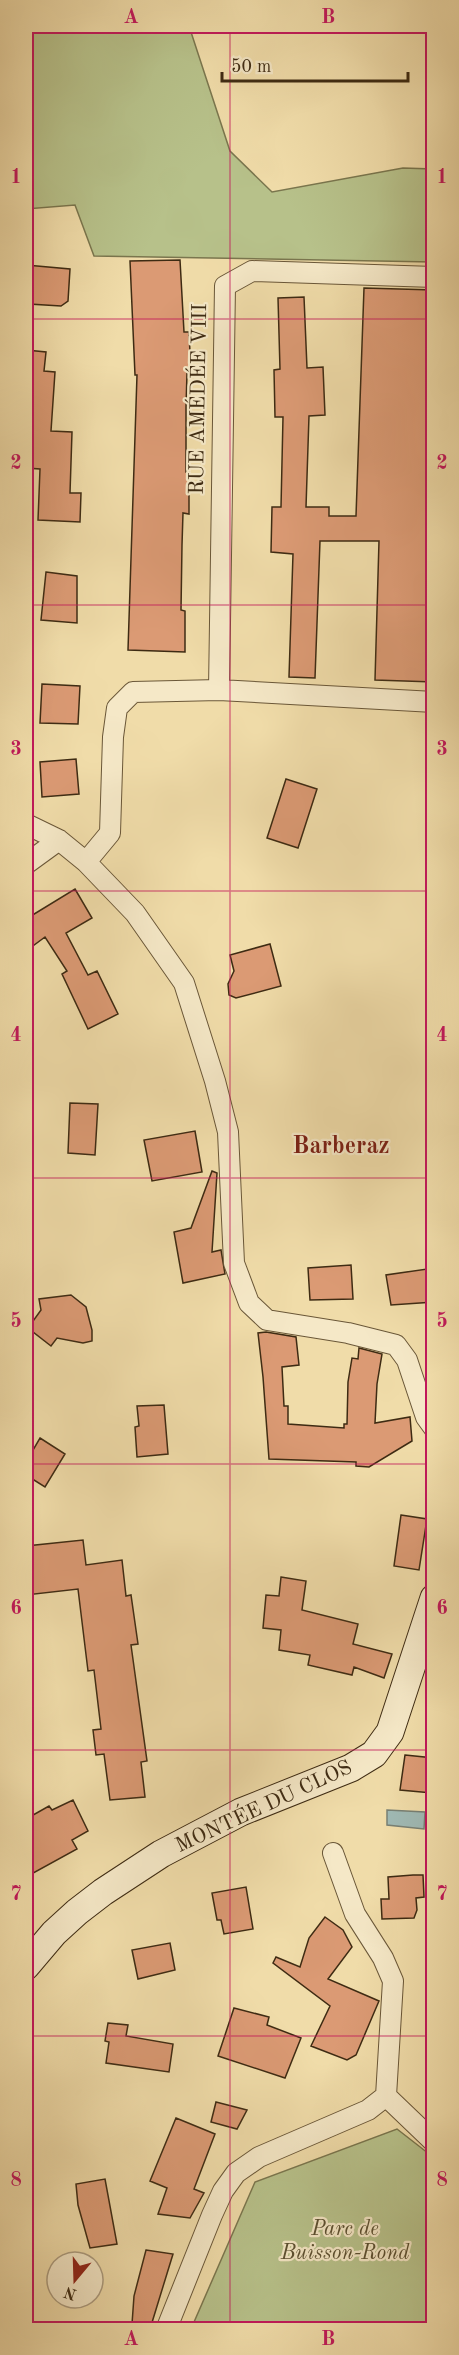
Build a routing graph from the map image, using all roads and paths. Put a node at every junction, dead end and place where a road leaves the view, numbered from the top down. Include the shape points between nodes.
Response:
1 (434, 277) edge
2 (219, 690) junction
3 (434, 702) edge
4 (26, 824) edge
5 (58, 840) junction
6 (86, 862) junction
7 (26, 864) edge
8 (434, 1428) edge
9 (434, 1598) edge
10 (333, 1853) dead end
11 (26, 1966) edge
12 (386, 2096) junction
13 (434, 2142) edge
14 (165, 2330) edge

1 - 2 street, RUE AMÉDÉE VIII via 252,271 225,286
2 - 3 street
2 - 6 street via 133,692 117,708 110,833
4 - 5 street
5 - 6 street
5 - 7 street
6 - 8 street via 135,913 184,983 228,1132 234,1263 249,1304 267,1320 396,1345 407,1360 426,1417
9 - 11 main road, MONTÉE DU CLOS via 390,1732 374,1754 351,1768 241,1812 161,1854 77,1912
10 - 12 street via 355,1914 393,1980
12 - 13 street
12 - 14 street via 368,2110 259,2157 236,2173 212,2215

